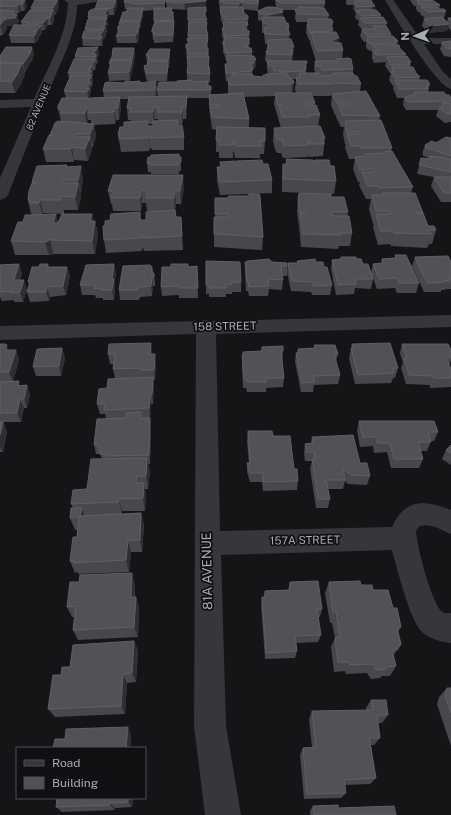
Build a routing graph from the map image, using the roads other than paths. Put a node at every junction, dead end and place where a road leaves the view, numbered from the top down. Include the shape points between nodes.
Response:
1 (102, 0) edge
2 (389, 0) edge
3 (58, 1) edge
4 (70, 1) edge
5 (91, 1) edge
6 (72, 17) junction
7 (416, 41) junction
8 (451, 41) edge
9 (451, 86) edge
10 (40, 103) junction
11 (0, 104) edge
12 (0, 195) edge
13 (451, 321) edge
14 (206, 326) junction
15 (0, 333) edge
16 (451, 523) edge
17 (403, 538) junction
18 (207, 543) junction
19 (451, 628) edge
20 (223, 815) edge

1 - 5 street
2 - 7 street
3 - 4 street
4 - 5 street
4 - 6 street, 82 AVENUE
5 - 6 street, 82 AVENUE
6 - 10 street, 82 AVENUE
7 - 8 street
7 - 9 street via 439,74
10 - 11 street
10 - 12 street, 82 AVENUE
13 - 14 street, 158 STREET
14 - 15 street, 158 STREET
14 - 18 street, 81A AVENUE
16 - 17 street via 434,515 414,516 405,525
17 - 18 street, 157A STREET
17 - 19 street via 424,609 430,620 441,628
18 - 20 street, 81A AVENUE via 210,726

